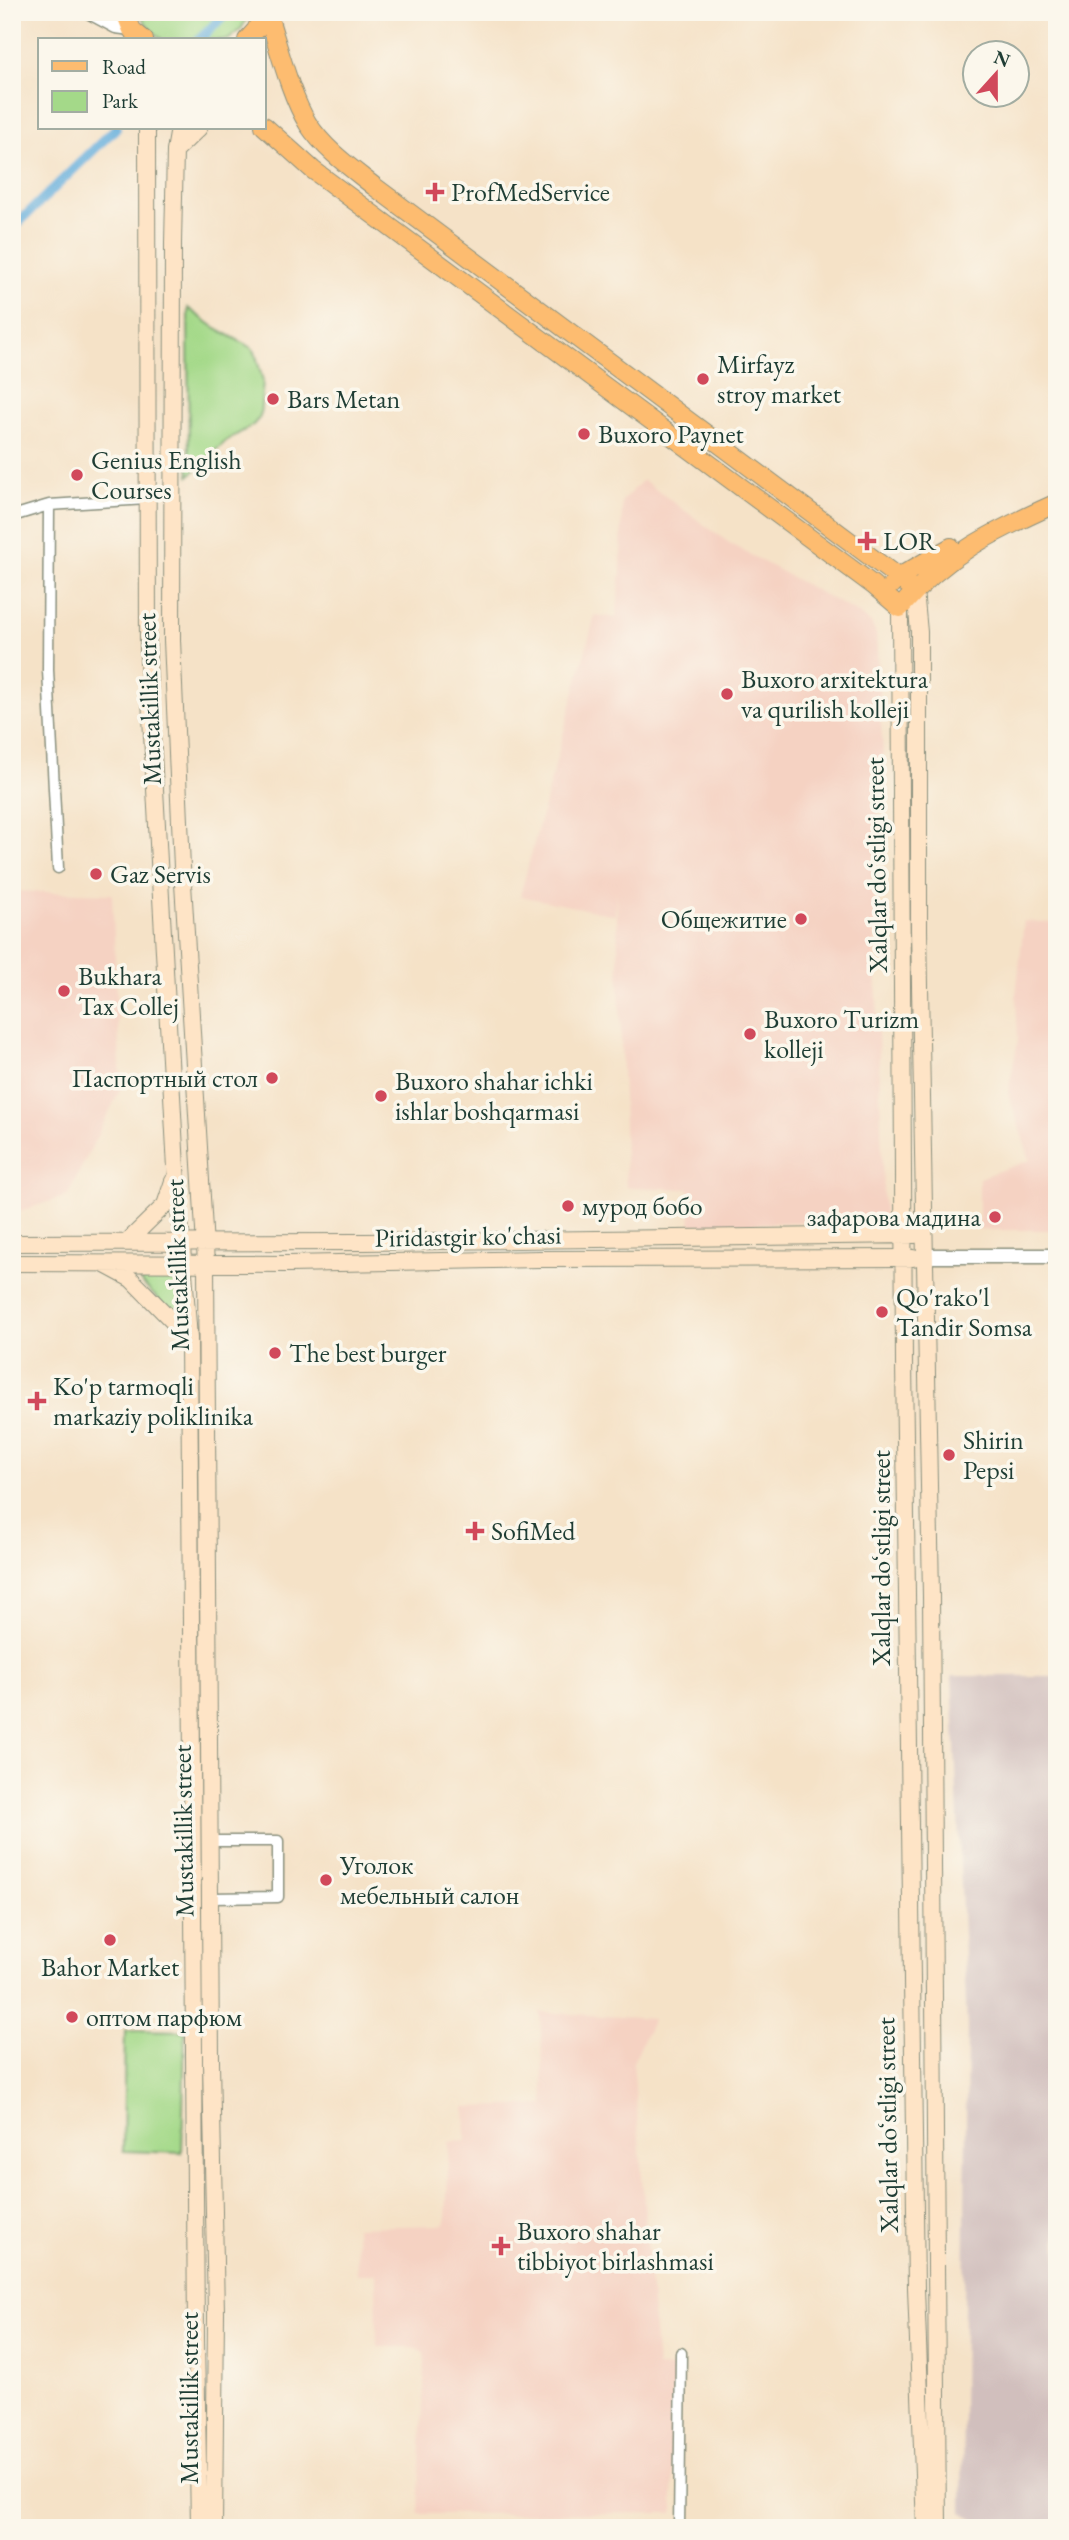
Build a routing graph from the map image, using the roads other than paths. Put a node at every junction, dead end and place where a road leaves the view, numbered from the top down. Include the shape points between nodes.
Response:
1 (90, 12) edge
2 (266, 12) edge
3 (132, 30) edge
4 (249, 38) edge
5 (266, 128) edge
6 (147, 130) edge
7 (179, 130) edge
8 (197, 130) edge
9 (175, 151) junction
10 (465, 254) junction
11 (450, 272) junction
12 (1057, 494) edge
13 (1057, 503) edge
14 (49, 505) junction
15 (147, 505) junction
16 (172, 513) junction
17 (14, 515) edge
18 (12, 529) edge
19 (897, 578) junction
20 (915, 590) junction
21 (884, 596) junction
22 (900, 608) junction
23 (156, 816) junction
24 (180, 816) junction
25 (58, 868) dead end
26 (176, 1168) junction
27 (924, 1234) junction
28 (904, 1236) junction
29 (539, 1240) junction
30 (127, 1242) junction
31 (183, 1242) junction
32 (206, 1242) junction
33 (12, 1243) edge
34 (1057, 1256) edge
35 (925, 1257) junction
36 (905, 1258) junction
37 (540, 1259) junction
38 (184, 1262) junction
39 (206, 1263) junction
40 (12, 1264) edge
41 (103, 1264) junction
42 (189, 1338) junction
43 (199, 1473) junction
44 (200, 1715) junction
45 (211, 1841) junction
46 (211, 1898) junction
47 (194, 2045) junction
48 (212, 2046) junction
49 (196, 2337) junction
50 (216, 2337) junction
51 (681, 2353) dead end
52 (200, 2528) edge
53 (214, 2528) edge
54 (679, 2528) edge
55 (925, 2528) edge
56 (939, 2528) edge

1 - 3 street
2 - 4 main road
2 - 10 main road via 307,123 329,150
5 - 11 main road via 313,170
6 - 15 main road, Mustakillik street
7 - 9 main road, Mustakillik street
8 - 9 main road
9 - 16 main road, Mustakillik street
10 - 11 main road
10 - 19 main road
11 - 21 main road
12 - 19 main road
13 - 20 main road via 954,556
14 - 15 street
14 - 17 street
14 - 25 street via 48,670
15 - 16 main road
15 - 23 main road, Mustakillik street via 148,663
16 - 24 main road, Mustakillik street
17 - 18 street
19 - 20 main road
19 - 21 main road
20 - 22 main road
20 - 27 main road, Xalqlar doʻstligi street
21 - 22 main road
22 - 28 main road, Xalqlar doʻstligi street
23 - 24 main road
23 - 26 main road, Mustakillik street
24 - 32 main road, Mustakillik street
26 - 30 main road via 165,1205
26 - 31 main road, Mustakillik street
27 - 28 main road, Piridastgir ko'chasi
27 - 35 main road, Xalqlar doʻstligi street
28 - 29 main road, Piridastgir ko'chasi
28 - 36 main road, Xalqlar doʻstligi street
29 - 32 main road, Piridastgir ko'chasi
29 - 37 main road
30 - 31 main road, Piridastgir ko'chasi
30 - 33 main road, Piridastgir ko'chasi
31 - 32 main road, Piridastgir ko'chasi
31 - 38 main road, Mustakillik street
32 - 39 main road, Mustakillik street
34 - 35 street
35 - 36 main road, Piridastgir ko'chasi
35 - 56 main road, Xalqlar doʻstligi street
36 - 37 main road, Piridastgir ko'chasi
36 - 55 main road, Xalqlar doʻstligi street via 916,2288
37 - 39 main road, Piridastgir ko'chasi
38 - 39 main road, Piridastgir ko'chasi
38 - 41 main road, Piridastgir ko'chasi
38 - 42 main road, Mustakillik street
39 - 43 main road, Mustakillik street
40 - 41 main road, Piridastgir ko'chasi
41 - 42 main road via 131,1279
42 - 43 main road, Mustakillik street
43 - 44 main road, Mustakillik street
44 - 45 main road, Mustakillik street
44 - 47 main road, Mustakillik street
45 - 46 main road, Mustakillik street
45 - 46 street via 278,1841 278,1897
46 - 48 main road, Mustakillik street
47 - 48 main road
47 - 49 main road, Mustakillik street
48 - 50 main road, Mustakillik street
49 - 50 main road
49 - 52 main road, Mustakillik street
50 - 53 main road, Mustakillik street
51 - 54 street

